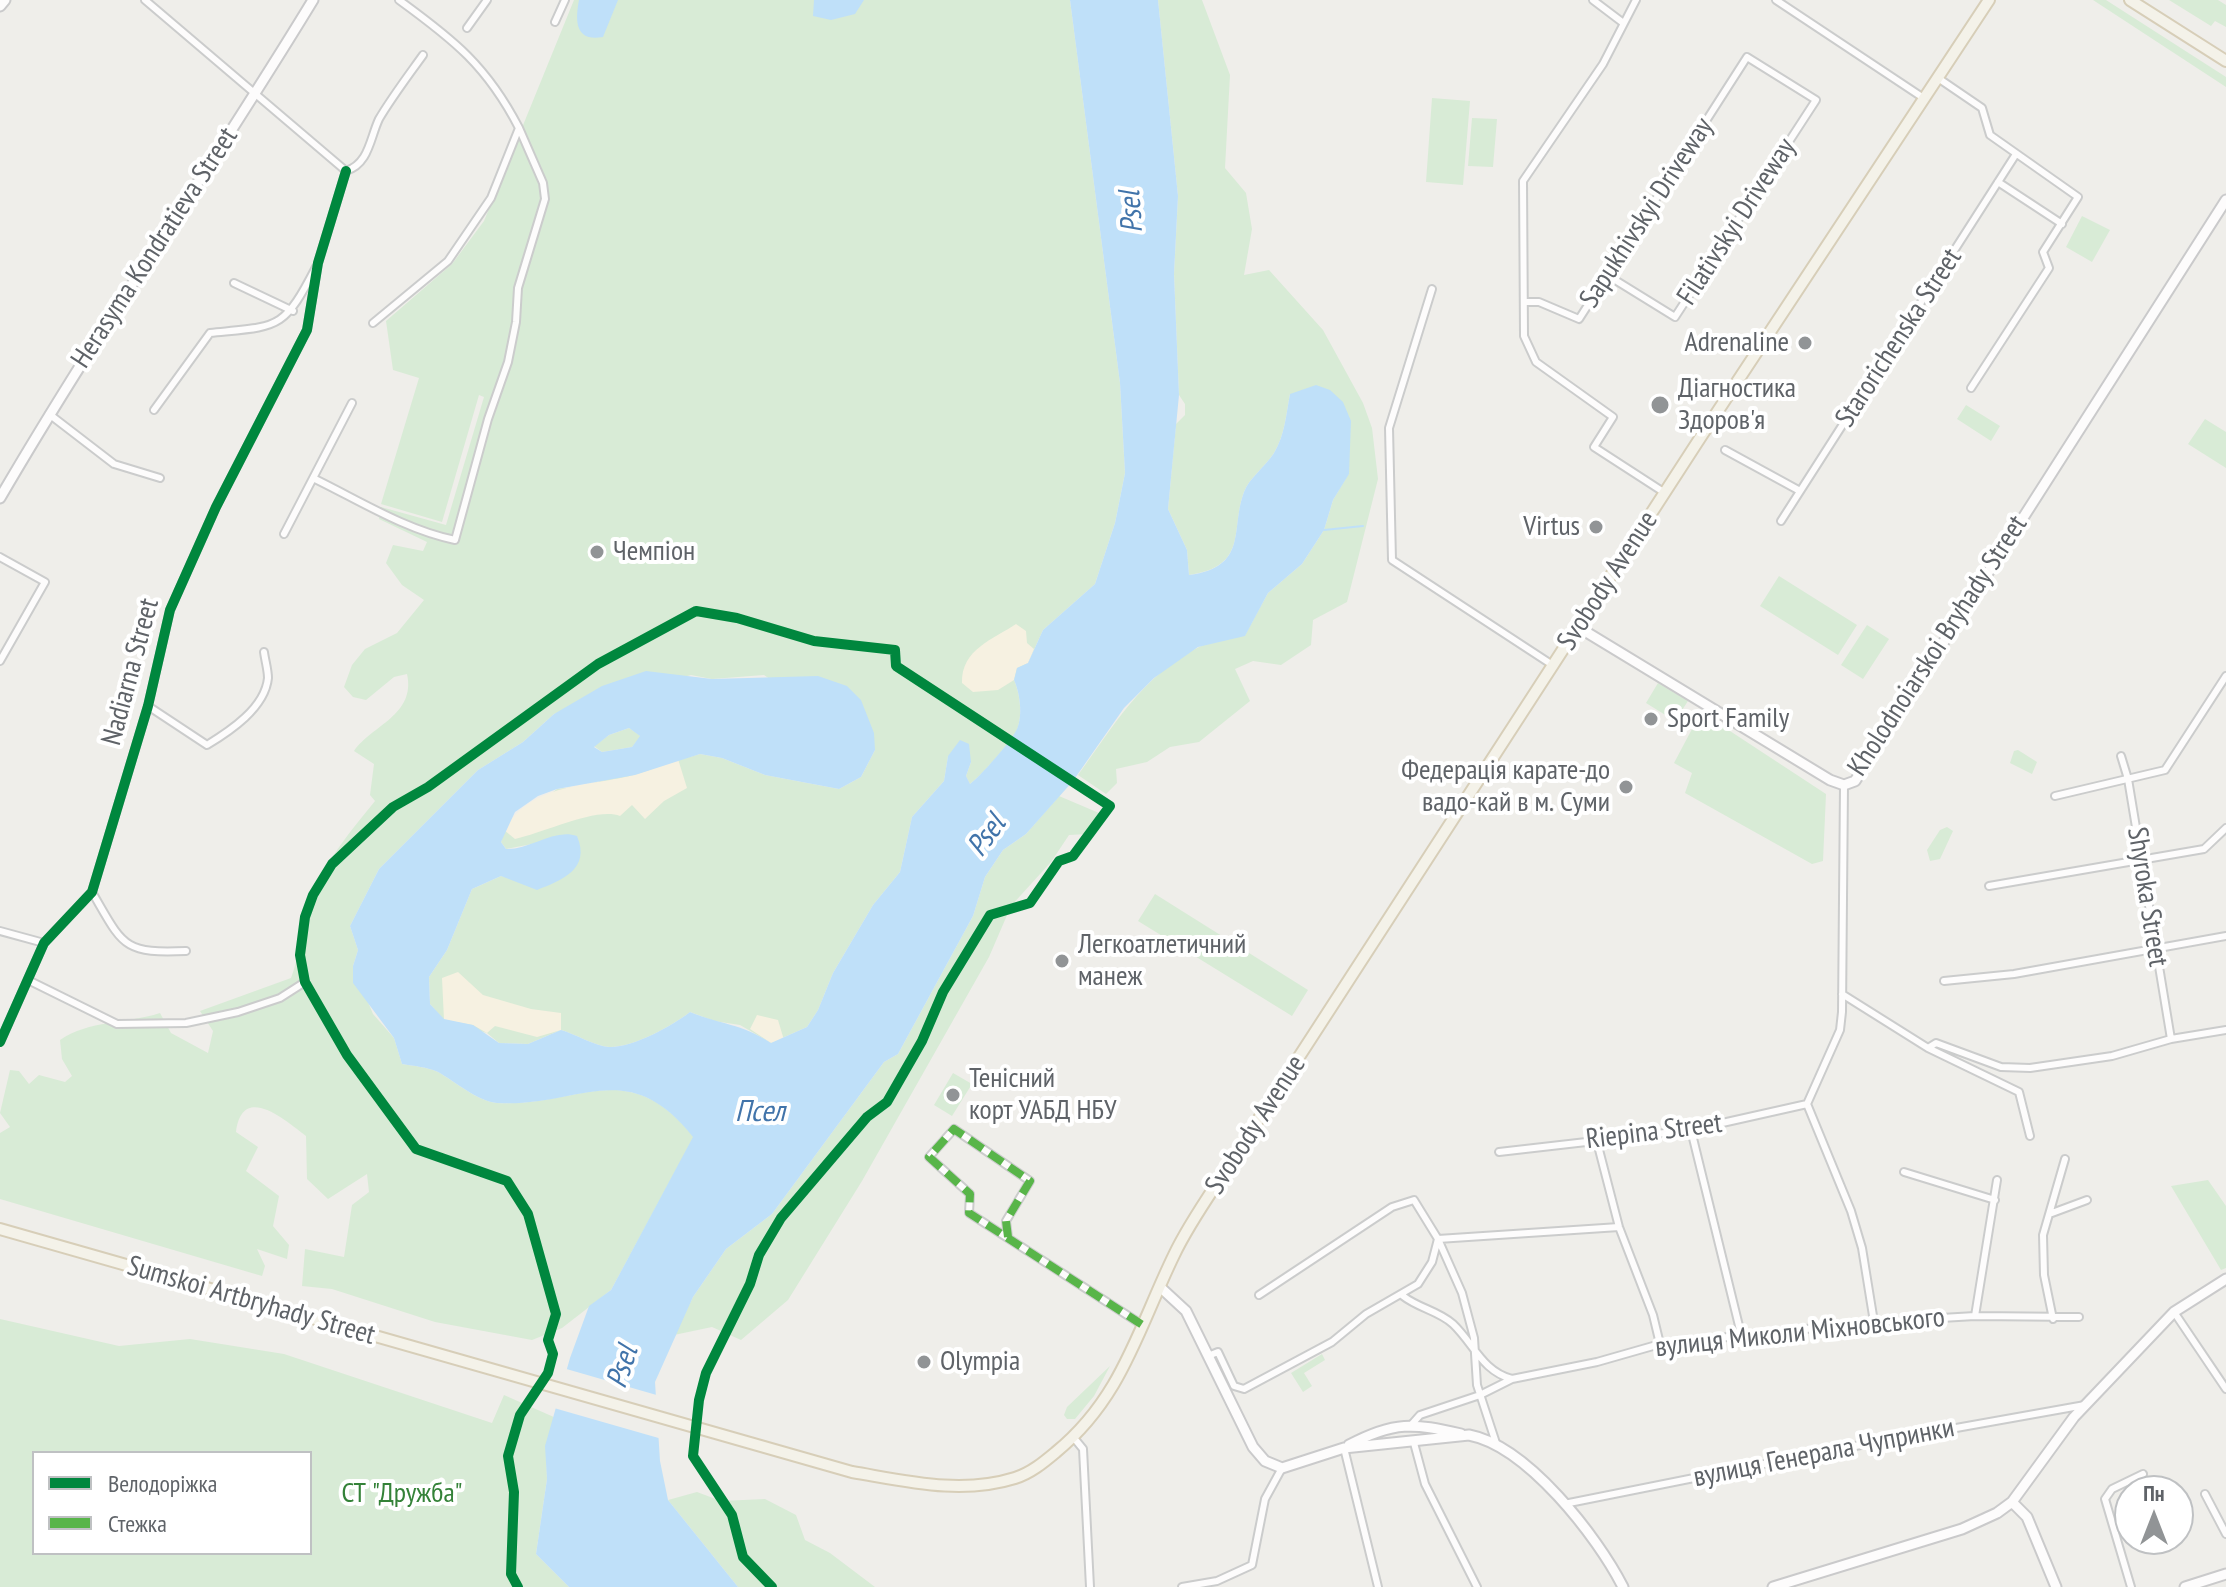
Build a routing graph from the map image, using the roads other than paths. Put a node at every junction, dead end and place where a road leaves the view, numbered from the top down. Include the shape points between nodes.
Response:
1 (5, 0) edge
2 (145, 0) edge
3 (313, 0) edge
4 (399, 0) edge
5 (487, 0) edge
6 (565, 0) edge
7 (1593, 0) edge
8 (1636, 0) edge
9 (1776, 0) edge
10 (1989, 0) edge
11 (2130, 0) edge
12 (0, 6) edge
13 (555, 22) dead end
14 (1622, 22) junction
15 (467, 28) dead end
16 (423, 55) dead end
17 (2226, 61) edge
18 (1938, 78) junction
19 (255, 95) junction
20 (1925, 99) junction
21 (1816, 100) joint
22 (519, 128) junction
23 (2016, 154) junction
24 (346, 171) junction
25 (1998, 182) junction
26 (2226, 200) edge
27 (2062, 224) junction
28 (318, 263) junction
29 (1607, 275) junction
30 (234, 283) dead end
31 (1432, 289) dead end
32 (1524, 302) junction
33 (293, 311) junction
34 (373, 323) dead end
35 (1971, 388) dead end
36 (352, 403) dead end
37 (154, 410) dead end
38 (49, 414) junction
39 (1725, 450) dead end
40 (160, 478) dead end
41 (315, 479) junction
42 (1800, 491) junction
43 (1665, 493) junction
44 (0, 498) edge
45 (1781, 521) dead end
46 (284, 534) dead end
47 (0, 557) edge
48 (1578, 627) junction
49 (264, 652) dead end
50 (0, 661) edge
51 (1554, 666) junction
52 (2226, 676) edge
53 (148, 706) junction
54 (2121, 756) dead end
55 (2128, 779) junction
56 (1844, 785) junction
57 (2055, 796) dead end
58 (2226, 828) edge
59 (2142, 860) junction
60 (1989, 886) dead end
61 (92, 892) junction
62 (0, 931) edge
63 (2226, 936) edge
64 (44, 943) junction
65 (2156, 950) junction
66 (186, 951) dead end
67 (28, 980) junction
68 (1944, 981) dead end
69 (305, 982) dead end
70 (1842, 994) junction
71 (2226, 1030) edge
72 (2171, 1039) junction
73 (0, 1042) edge
74 (1928, 1048) junction
75 (1807, 1104) junction
76 (1691, 1130) junction
77 (2030, 1136) dead end
78 (1596, 1138) junction
79 (1499, 1152) dead end
80 (2065, 1159) dead end
81 (1904, 1172) dead end
82 (1997, 1180) dead end
83 (1995, 1200) junction
84 (2087, 1200) dead end
85 (2052, 1213) junction
86 (1619, 1227) junction
87 (0, 1229) edge
88 (1008, 1237) junction
89 (1438, 1239) junction
90 (2226, 1279) edge
91 (1160, 1287) junction
92 (1259, 1295) dead end
93 (1403, 1296) junction
94 (2174, 1312) junction
95 (1975, 1316) junction
96 (2079, 1317) dead end
97 (2053, 1319) junction
98 (1874, 1322) junction
99 (1144, 1326) junction
100 (1741, 1334) junction
101 (1660, 1344) junction
102 (1475, 1353) junction
103 (1208, 1356) junction
104 (1512, 1379) junction
105 (2226, 1389) edge
106 (1480, 1395) junction
107 (2085, 1405) junction
108 (1412, 1424) junction
109 (705, 1432) joint
110 (1469, 1435) junction
111 (1074, 1438) junction
112 (1414, 1443) junction
113 (1496, 1443) junction
114 (1344, 1448) junction
115 (1282, 1468) junction
116 (2143, 1474) dead end
117 (2205, 1494) dead end
118 (2012, 1502) junction
119 (1564, 1504) junction
120 (2226, 1534) edge
121 (2226, 1574) edge
122 (1217, 1581) junction
123 (1090, 1587) edge
124 (1182, 1587) edge
125 (1225, 1587) edge
126 (1378, 1587) edge
127 (1477, 1587) edge
128 (1623, 1587) edge
129 (1773, 1587) edge
130 (2055, 1587) edge
131 (2131, 1587) edge
132 (2185, 1587) edge

1 - 12 street
2 - 19 street
3 - 19 street, Herasyma Kondratieva Street
4 - 22 street via 458,44 498,87
5 - 15 street
6 - 13 street
7 - 14 street
8 - 14 street
9 - 20 street
10 - 18 main road, Svobody Avenue
11 - 17 main road
14 - 32 street via 1603,64 1523,181
16 - 24 street via 378,122 371,146 355,168
18 - 20 main road, Svobody Avenue
18 - 23 street via 1982,108 1990,135
19 - 24 street
19 - 38 street, Herasyma Kondratieva Street
20 - 43 main road, Svobody Avenue
21 - 29 street, Filativskyi Driveway via 1675,317
21 - 29 street, Sapukhivskyi Driveway via 1747,57
22 - 34 street via 491,198 448,261
22 - 41 street via 545,199 518,288 508,362 455,540 378,511
23 - 25 street, Starorichenska Street
23 - 27 street via 2078,197
24 - 28 street, Nadiarna Street
25 - 27 street
25 - 42 street, Starorichenska Street
26 - 56 street, Kholodnoiarskoi Bryhady Street via 1861,775
27 - 35 street via 2043,252 2049,268
28 - 33 street, Nadiarna Street
28 - 53 street, Nadiarna Street via 307,330 170,610
29 - 32 street, Sapukhivskyi Driveway via 1579,319 1539,302
30 - 33 street
31 - 51 street via 1389,428 1392,560
32 - 43 street, Svobody Avenue via 1524,336 1536,362 1613,417 1594,447
33 - 37 street via 265,328 210,333
36 - 41 street
38 - 40 street via 114,464
38 - 44 street, Herasyma Kondratieva Street
39 - 42 street
41 - 46 street
42 - 45 street, Starorichenska Street
43 - 48 main road, Svobody Avenue
47 - 50 street via 45,582
48 - 51 main road, Svobody Avenue
48 - 56 street
49 - 53 street via 268,680 259,699 236,728 207,745
51 - 91 main road, Svobody Avenue via 1238,1151 1180,1243
52 - 55 street via 2165,770
53 - 61 street, Nadiarna Street
54 - 55 street, Shyroka Street
55 - 57 street
55 - 59 street, Shyroka Street
56 - 70 street, Kholodnoiarskoi Bryhady Street
58 - 59 street via 2204,849
59 - 60 street
59 - 65 street, Shyroka Street
61 - 64 street, Nadiarna Street
61 - 66 street via 131,947 146,953
62 - 64 street
63 - 65 street
64 - 67 street, Nadiarna Street
65 - 68 street
65 - 72 street, Shyroka Street
67 - 69 street via 117,1024 186,1023 238,1012 280,998
67 - 73 street, Nadiarna Street
70 - 74 street
70 - 75 street, Kholodnoiarskoi Bryhady Street via 1840,1030
71 - 72 street
72 - 74 street via 2112,1056 2030,1068 2001,1067 1936,1043
74 - 77 street via 2019,1092
75 - 76 street, Riepina Street
75 - 98 street via 1851,1211
76 - 78 street, Riepina Street
76 - 100 street
78 - 79 street, Riepina Street
78 - 86 street
80 - 85 street
81 - 83 street
82 - 83 street
83 - 95 street
84 - 85 street
85 - 97 street via 2043,1235
86 - 89 street
86 - 101 street
87 - 109 main road, Sumskoi Artbryhady Street
88 - 88 street via 969,1213 970,1194 929,1157 954,1129 1030,1181 1006,1221
88 - 99 street
89 - 92 street via 1414,1200 1392,1207
89 - 93 street via 1427,1273
89 - 102 street via 1462,1293
90 - 94 street
91 - 99 main road, Svobody Avenue
91 - 103 street via 1182,1305
93 - 102 street via 1443,1317
93 - 103 street via 1244,1389 1234,1386 1218,1352
94 - 105 street
94 - 107 street
95 - 97 street, вулиця Миколи Міхновського
95 - 98 street, вулиця Миколи Міхновського
96 - 97 street, вулиця Миколи Міхновського
98 - 100 street, вулиця Миколи Міхновського
99 - 111 main road, Svobody Avenue via 1110,1394
100 - 101 street, вулиця Миколи Міхновського
101 - 104 street, вулиця Миколи Міхновського
102 - 104 street via 1498,1375
102 - 106 street
103 - 115 street via 1253,1447 1265,1461
104 - 106 street, вулиця Миколи Міхновського
106 - 108 street, вулиця Миколи Міхновського via 1420,1415
106 - 113 street
107 - 118 street
107 - 119 street, вулиця Генерала Чупринки
108 - 110 street
108 - 114 street via 1378,1430
109 - 111 main road, Svobody Avenue via 852,1472 940,1486 1015,1478
110 - 112 street
110 - 113 street
111 - 123 street via 1083,1449
112 - 114 street
112 - 127 street via 1425,1484
113 - 119 street
114 - 115 street
114 - 126 street
115 - 122 street via 1265,1499 1255,1560 1247,1569
116 - 131 street via 2112,1489 2105,1499
117 - 120 street
118 - 129 street via 1978,1523
118 - 130 street via 2027,1517
119 - 128 street via 1606,1553
121 - 132 street
122 - 124 street
122 - 125 street

